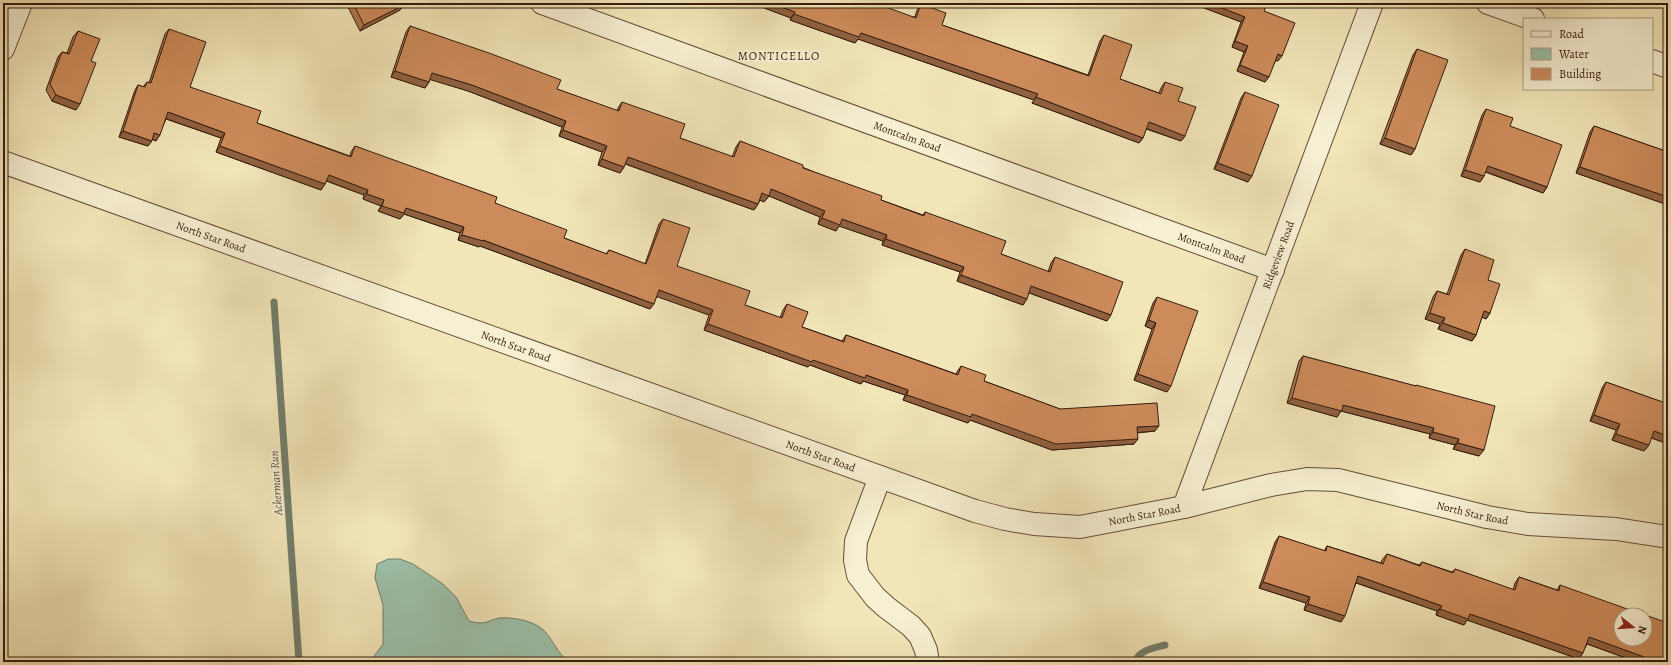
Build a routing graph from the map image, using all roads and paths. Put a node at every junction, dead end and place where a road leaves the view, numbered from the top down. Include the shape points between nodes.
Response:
1 (21, 3) edge
2 (542, 3) edge
3 (1372, 3) edge
4 (1488, 3) edge
5 (1530, 18) edge
6 (3, 49) edge
7 (1653, 61) edge
8 (1668, 67) edge
9 (3, 162) edge
10 (1273, 270) junction
11 (880, 477) junction
12 (1184, 507) junction
13 (1668, 537) edge
14 (928, 662) edge

1 - 6 street
2 - 10 street, Montcalm Road
3 - 10 street, Ridgeview Road
4 - 5 street
7 - 8 street
9 - 11 street, North Star Road
10 - 12 street, Ridgeview Road
11 - 12 street, North Star Road via 976,511 1034,524 1080,527
11 - 14 street via 856,541 855,560 858,575 886,608 920,636
12 - 13 street, North Star Road via 1271,485 1307,479 1338,480 1500,520 1528,524 1616,528

